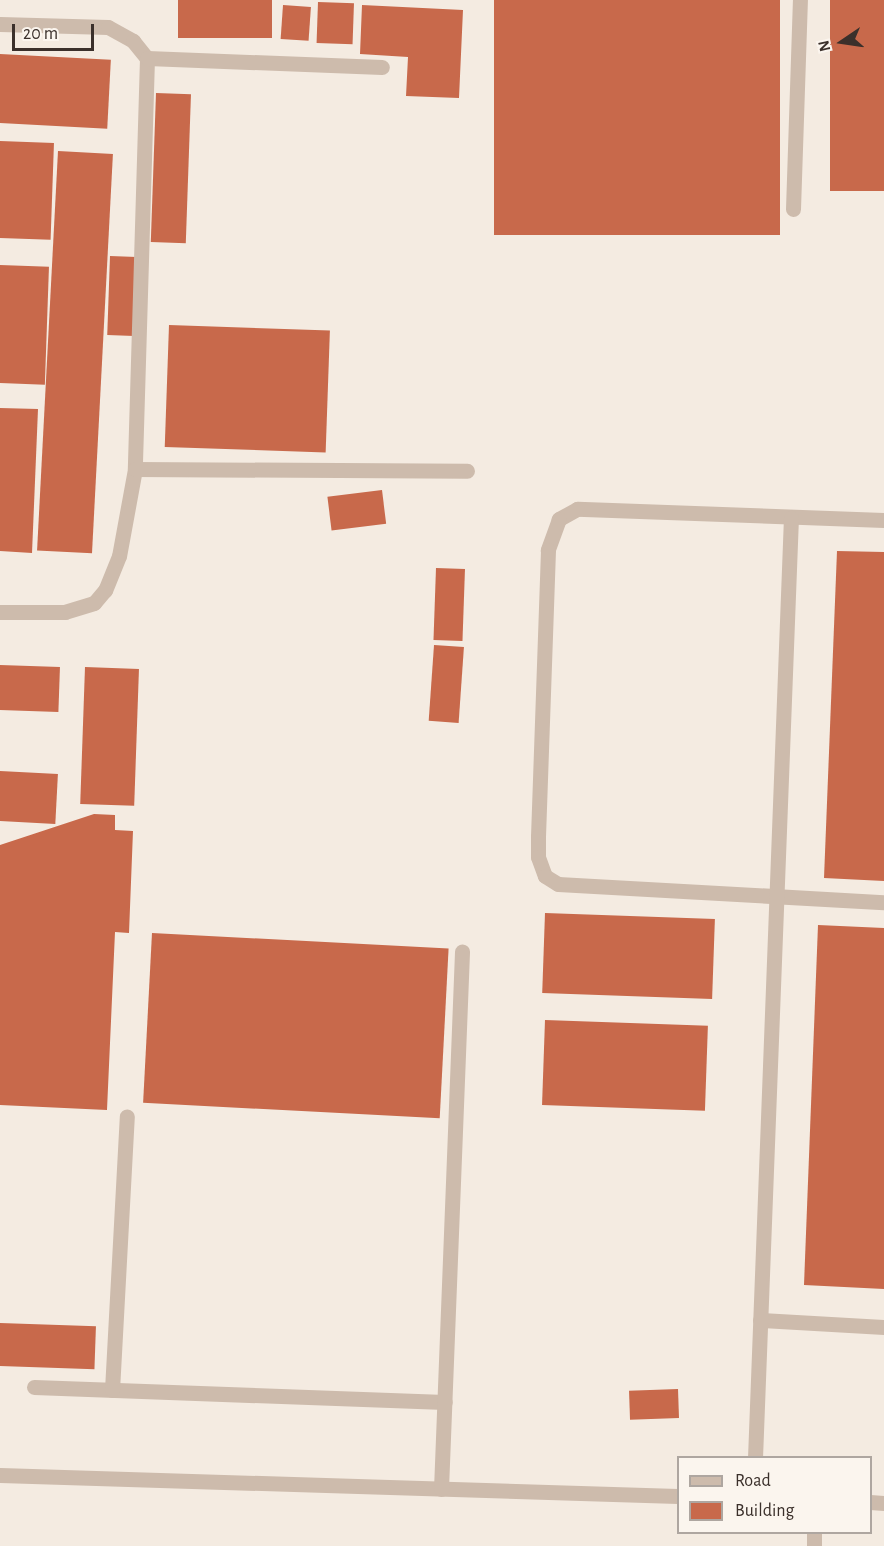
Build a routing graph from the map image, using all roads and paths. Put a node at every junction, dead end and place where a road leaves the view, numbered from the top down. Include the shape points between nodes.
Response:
1 (800, 0) edge
2 (0, 24) edge
3 (147, 58) junction
4 (382, 67) dead end
5 (793, 209) dead end
6 (135, 469) junction
7 (467, 471) dead end
8 (791, 518) junction
9 (884, 520) edge
10 (0, 612) edge
11 (776, 897) junction
12 (884, 902) edge
13 (462, 951) dead end
14 (127, 1116) dead end
15 (760, 1320) junction
16 (884, 1326) edge
17 (34, 1387) dead end
18 (112, 1390) junction
19 (445, 1402) junction
20 (755, 1456) edge
21 (0, 1475) edge
22 (441, 1489) junction
23 (677, 1496) edge

1 - 5 street
2 - 3 street via 108,27 133,41
3 - 4 street
3 - 6 street
6 - 7 street
6 - 10 street via 119,556 105,590 94,603 65,612
8 - 9 street
8 - 11 street
8 - 11 street via 577,509 559,519 548,550 537,837 538,857 545,876 558,884
11 - 12 street
11 - 15 street
13 - 19 street
14 - 18 street
15 - 16 street
15 - 20 street
17 - 18 street
18 - 19 street
19 - 22 street
21 - 22 street
22 - 23 street

